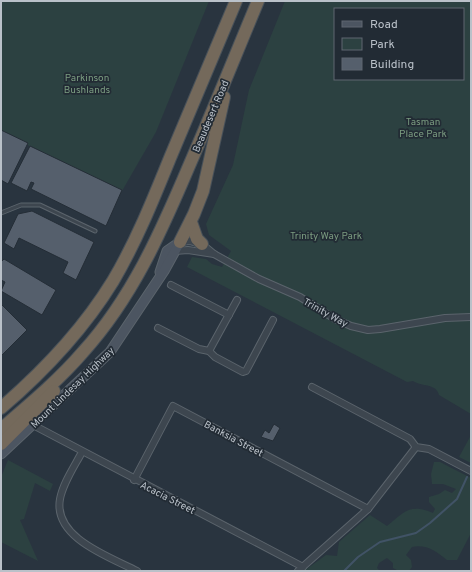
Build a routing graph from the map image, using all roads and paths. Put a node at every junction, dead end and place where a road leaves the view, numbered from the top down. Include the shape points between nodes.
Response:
1 (236, 1) edge
2 (258, 1) edge
3 (224, 84) junction
4 (1, 213) edge
5 (191, 222) junction
6 (95, 231) dead end
7 (161, 231) joint
8 (202, 244) junction
9 (178, 246) junction
10 (214, 254) junction
11 (171, 285) dead end
12 (237, 300) dead end
13 (229, 315) junction
14 (471, 316) edge
15 (273, 320) dead end
16 (158, 328) dead end
17 (209, 351) junction
18 (83, 353) junction
19 (312, 387) dead end
20 (3, 403) edge
21 (17, 415) junction
22 (33, 425) junction
23 (1, 429) edge
24 (416, 447) junction
25 (2, 452) edge
26 (82, 452) junction
27 (471, 471) edge
28 (134, 480) junction
29 (368, 509) junction
30 (300, 569) edge
31 (137, 571) edge

1 - 20 highway, Beaudesert Road via 143,223 123,263 87,319 56,356 22,390
2 - 3 highway, Beaudesert Road
3 - 5 highway via 224,101 208,174
3 - 7 highway, Beaudesert Road
4 - 6 lane via 21,205 40,205
5 - 8 highway
5 - 9 highway
7 - 18 highway, Mount Lindesay Highway via 130,288
8 - 9 street via 190,241
8 - 10 street, Trinity Way
9 - 10 street, Trinity Way via 183,250
9 - 22 street, Mount Lindesay Highway via 170,248 165,255 158,277 110,352
10 - 14 street, Trinity Way via 350,326 368,330 398,328 445,318
11 - 13 street
12 - 13 street
13 - 17 street
15 - 17 street via 246,371 243,372 215,357
16 - 17 street via 199,349
18 - 21 highway, Mount Lindesay Highway
18 - 25 highway via 78,364
19 - 24 street via 410,439
20 - 21 lane
21 - 23 highway, Mount Lindesay Highway
22 - 25 street, Mount Lindesay Highway
22 - 26 street, Acacia Street
24 - 27 street via 429,449
24 - 29 street
26 - 28 street, Acacia Street
26 - 31 street via 64,487 60,501 60,514 66,528 85,544
28 - 29 street, Banksia Street via 173,406
28 - 30 street, Acacia Street
29 - 30 street

